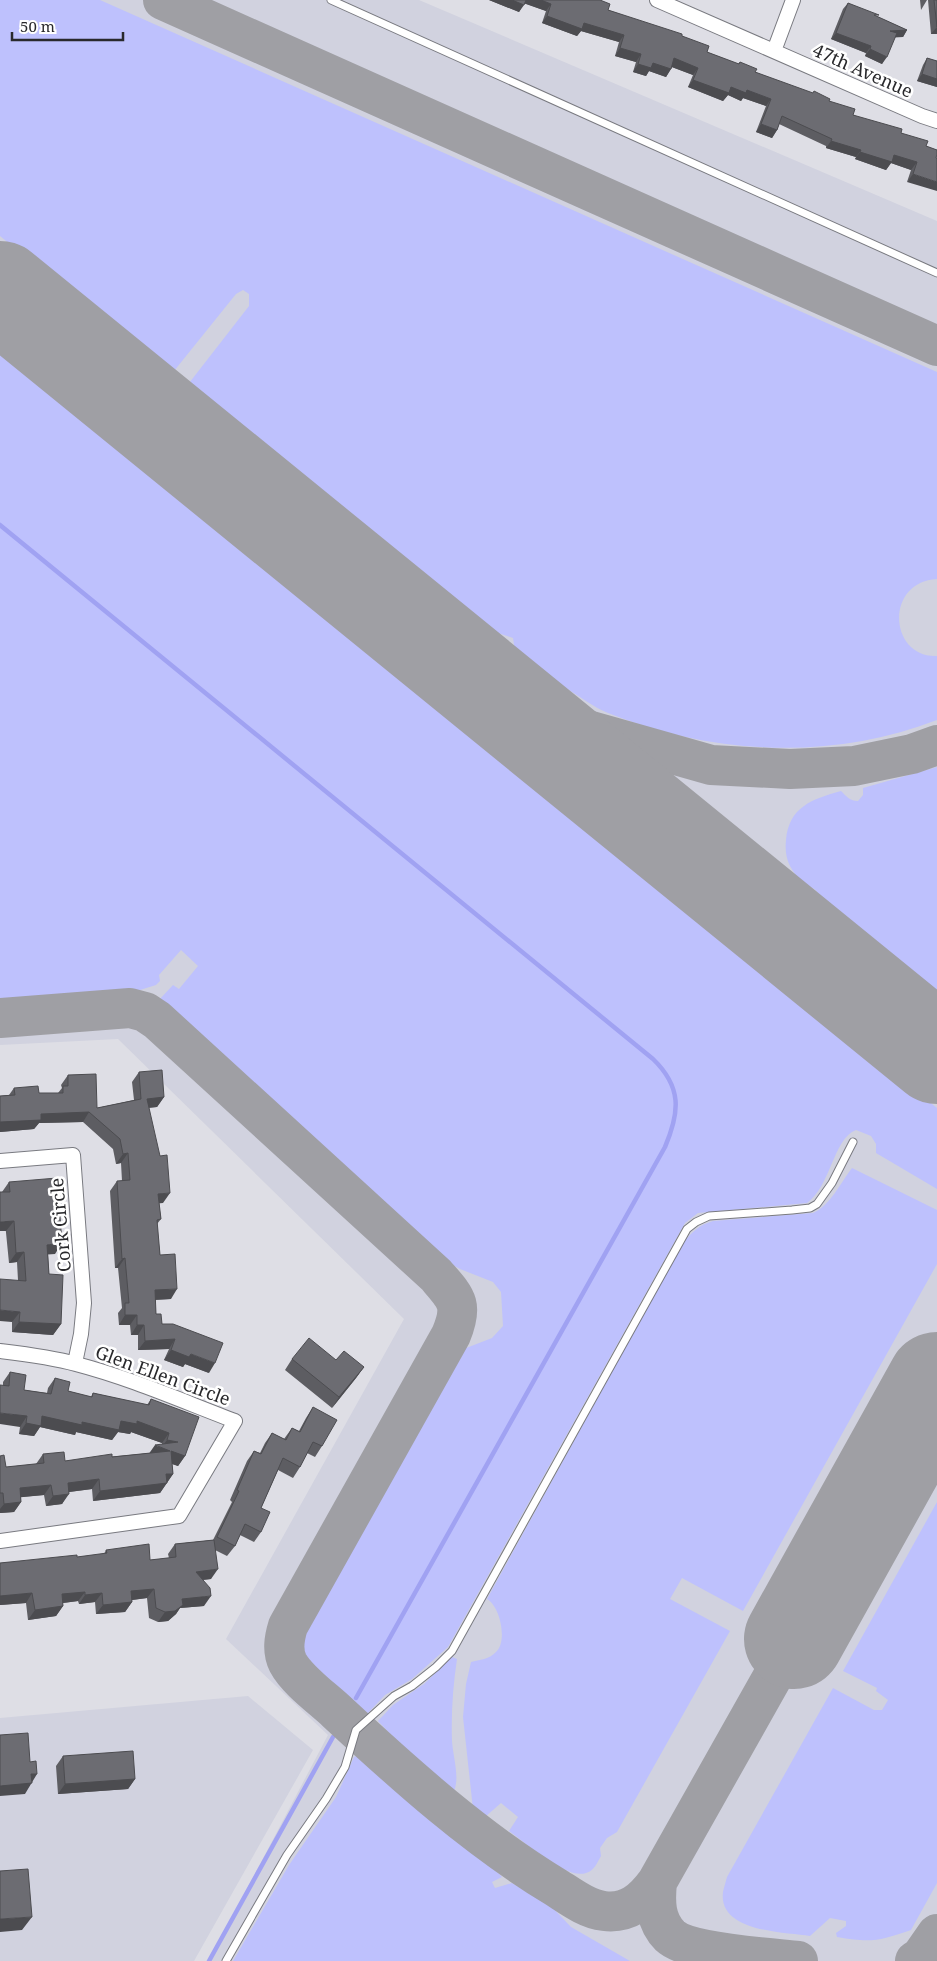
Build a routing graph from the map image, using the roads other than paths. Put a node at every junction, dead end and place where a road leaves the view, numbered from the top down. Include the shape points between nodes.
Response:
1 (331, 0) edge
2 (657, 0) edge
3 (794, 0) edge
4 (774, 51) junction
5 (937, 121) edge
6 (937, 273) edge
7 (853, 1142) dead end
8 (0, 1161) edge
9 (0, 1351) edge
10 (75, 1364) junction
11 (0, 1541) edge
12 (226, 1961) edge

1 - 6 lane
2 - 4 street, 47th Avenue
3 - 4 street
4 - 5 street, 47th Avenue
7 - 12 lane via 832,1183 817,1204 810,1208 709,1216 687,1229 452,1651 356,1730 345,1767 287,1855
8 - 10 street, Cork Circle via 73,1155 84,1303
9 - 10 street, Glen Ellen Circle
10 - 11 street, Glen Ellen Circle via 108,1373 234,1421 179,1516

